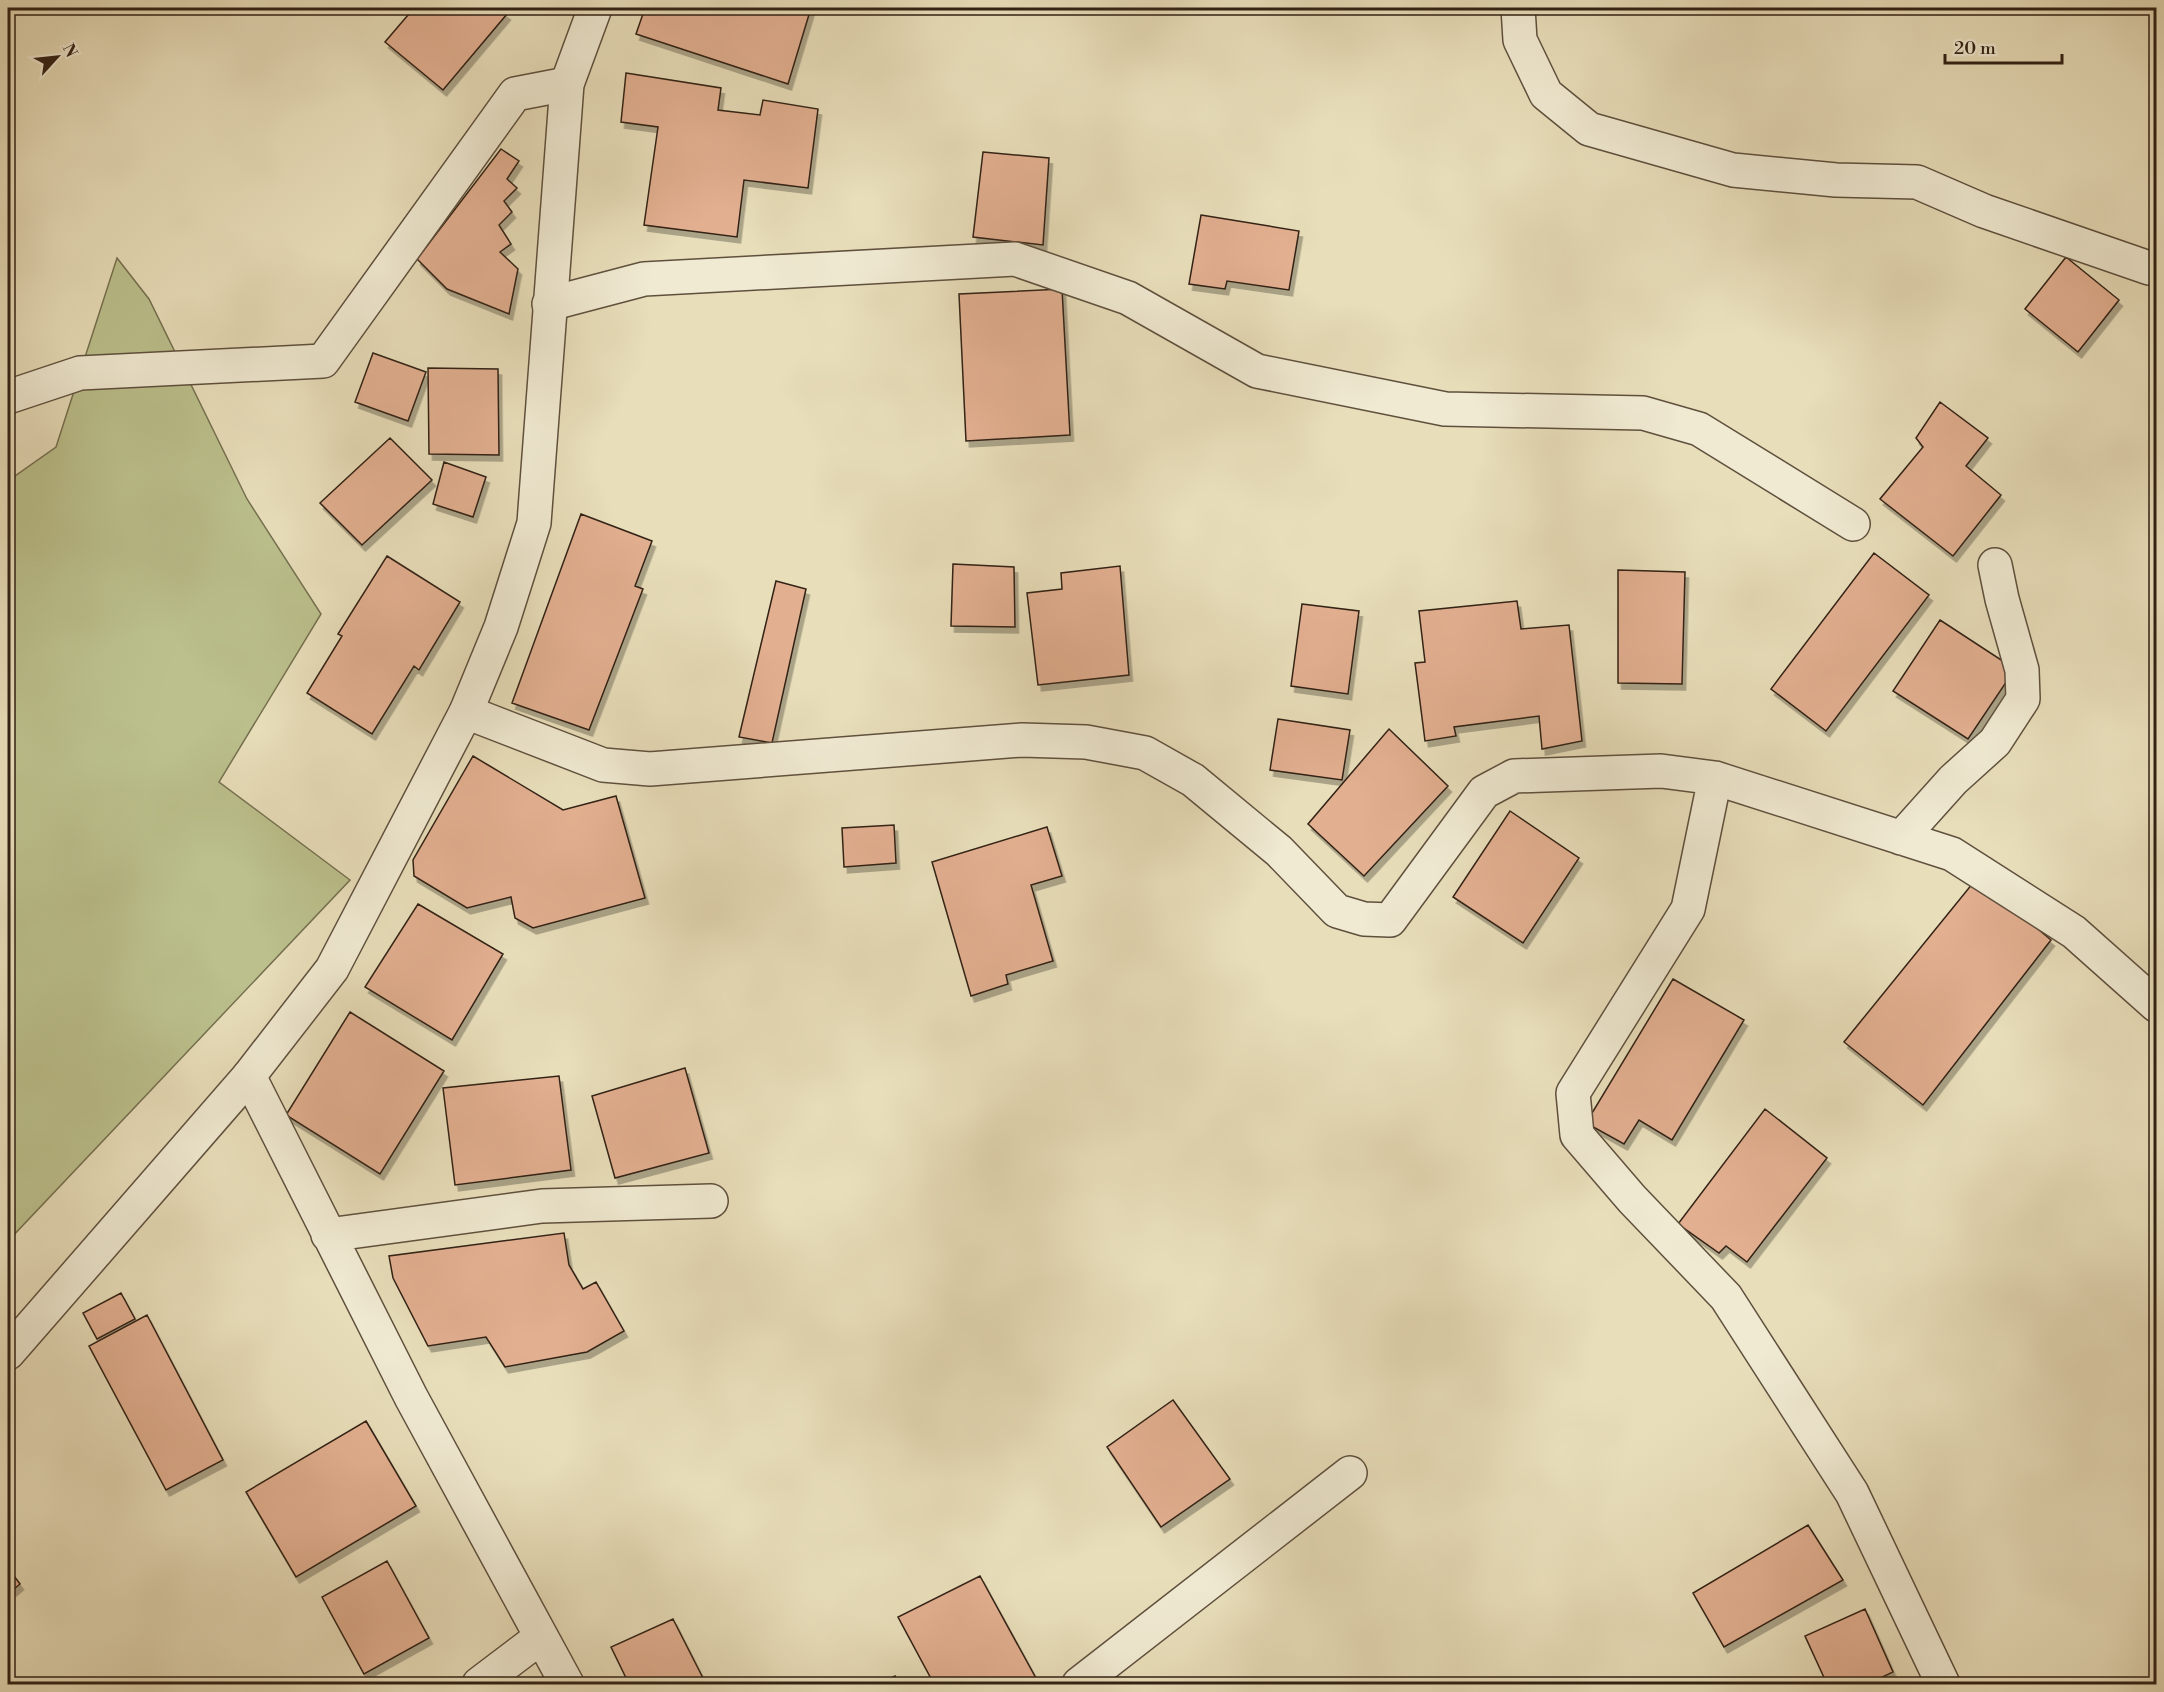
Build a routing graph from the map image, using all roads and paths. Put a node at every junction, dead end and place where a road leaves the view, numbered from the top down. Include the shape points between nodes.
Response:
1 (595, 8) edge
2 (1518, 8) edge
3 (567, 84) junction
4 (2149, 268) dead end
5 (549, 304) junction
6 (8, 397) edge
7 (1853, 524) dead end
8 (1995, 565) dead end
9 (466, 712) junction
10 (1715, 778) junction
11 (1901, 838) junction
12 (2157, 1005) edge
13 (249, 1076) junction
14 (711, 1201) dead end
15 (328, 1235) junction
16 (8, 1353) edge
17 (1350, 1473) dead end
18 (541, 1637) junction
19 (479, 1684) edge
20 (567, 1684) edge
21 (1079, 1684) edge
22 (1943, 1684) edge

1 - 3 street
2 - 4 street via 1520,40 1546,94 1589,129 1733,170 1836,180 1917,182 1984,211
3 - 5 street
3 - 6 street via 515,94 323,361 80,373
5 - 7 street via 644,279 1015,259 1128,298 1257,371 1445,409 1643,413 1699,429
5 - 9 street via 534,523 501,627
8 - 11 street via 2022,670 2023,699 1995,742 1953,780
9 - 10 street via 603,765 650,769 1022,740 1086,742 1145,753 1193,780 1279,851 1337,911 1364,919 1390,920 1484,792 1514,776 1661,771
9 - 13 street via 332,969
10 - 11 street
10 - 22 street via 1688,909 1573,1093 1577,1135 1726,1297 1852,1493
11 - 12 street via 1952,854 2074,932
13 - 15 street
13 - 16 street
14 - 15 street via 542,1206
15 - 18 street
17 - 21 street
18 - 19 street
18 - 20 street

